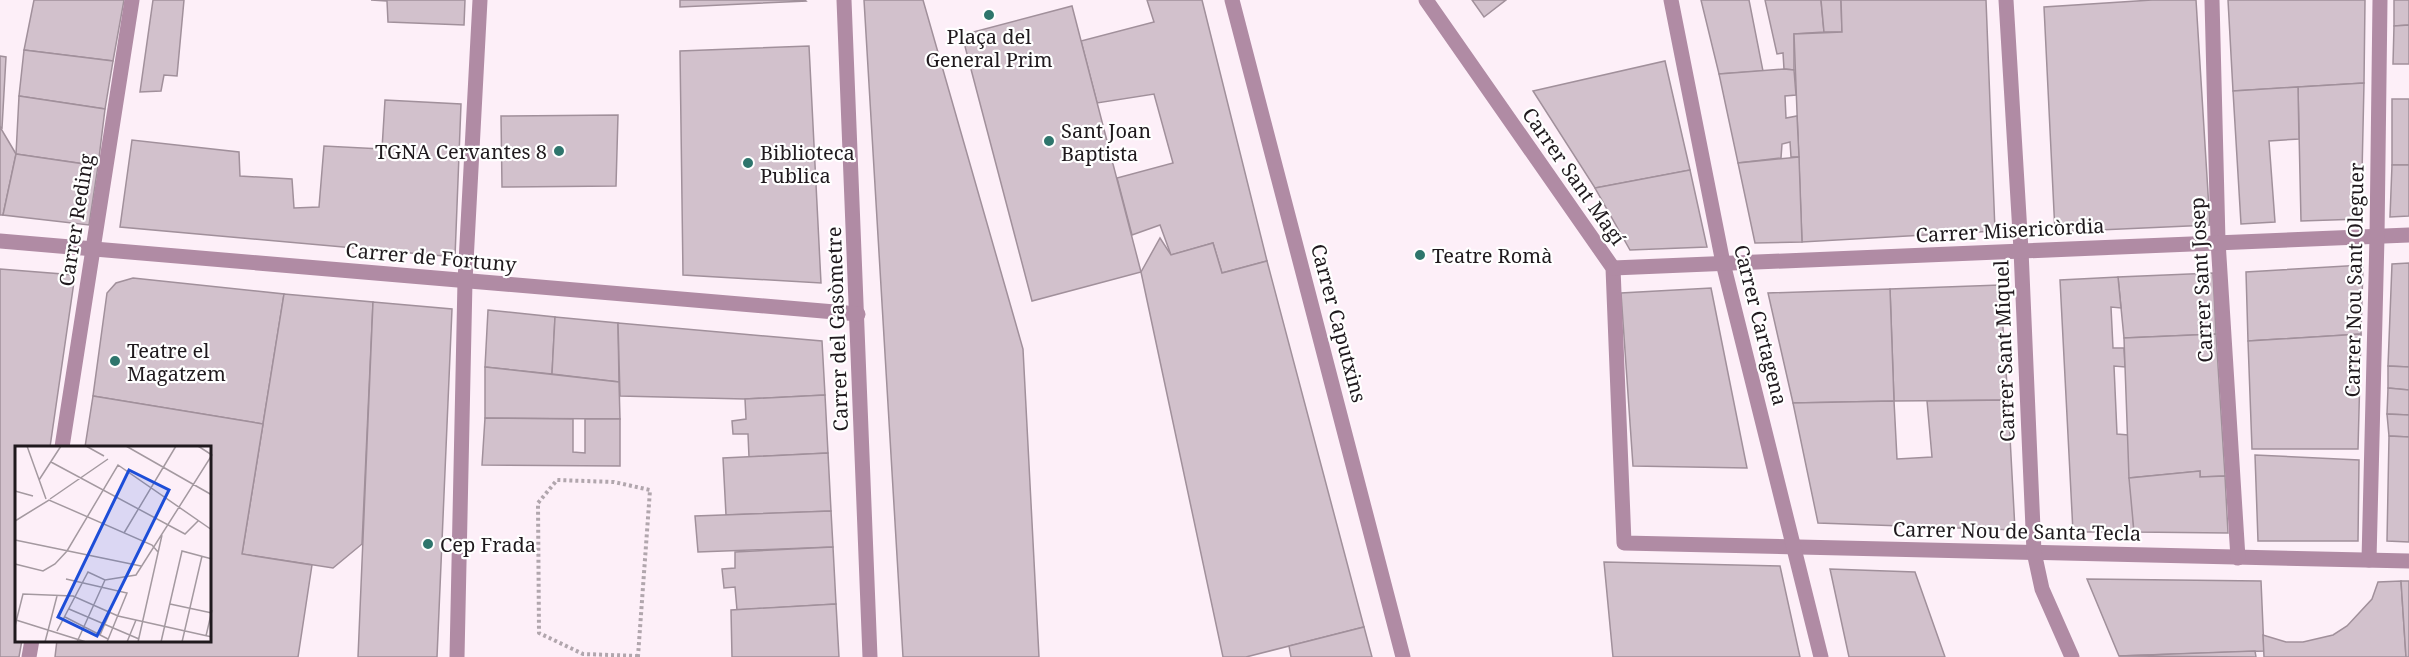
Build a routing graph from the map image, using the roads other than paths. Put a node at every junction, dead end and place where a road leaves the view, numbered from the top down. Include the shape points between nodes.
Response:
1 (132, 0) edge
2 (480, 0) edge
3 (844, 0) edge
4 (1232, 0) edge
5 (1425, 0) edge
6 (1671, 0) edge
7 (2006, 0) edge
8 (2212, 0) edge
9 (2380, 0) edge
10 (2409, 235) edge
11 (2377, 237) junction
12 (0, 241) edge
13 (2218, 242) junction
14 (93, 248) junction
15 (2021, 250) junction
16 (1723, 263) junction
17 (1613, 268) junction
18 (465, 281) junction
19 (858, 314) junction
20 (62, 446) edge
21 (1624, 543) joint
22 (1795, 547) junction
23 (2034, 552) junction
24 (2238, 558) junction
25 (2369, 560) junction
26 (2409, 561) edge
27 (32, 642) edge
28 (29, 657) edge
29 (457, 657) edge
30 (870, 657) edge
31 (1403, 657) edge
32 (1821, 657) edge
33 (2072, 657) edge

1 - 14 street, Carrer Reding
2 - 18 street
3 - 19 street, Carrer del Gasòmetre
4 - 31 street, Carrer Caputxins
5 - 17 street, Carrer Sant Magí
6 - 16 street, Carrer Cartagena
7 - 15 street, Carrer Sant Miquel
8 - 13 street, Carrer Sant Josep
9 - 11 street, Carrer Nou Sant Oleguer
10 - 11 street, Carrer Misericòrdia
11 - 13 street, Carrer Misericòrdia
11 - 25 street, Carrer Nou Sant Oleguer
12 - 14 street, Carrer de Fortuny
13 - 15 street, Carrer Misericòrdia
13 - 24 street, Carrer Sant Josep
14 - 18 street, Carrer de Fortuny
14 - 20 street, Carrer Reding
15 - 16 street, Carrer Misericòrdia
15 - 23 street, Carrer Sant Miquel
16 - 17 street, Carrer Misericòrdia
16 - 22 street, Carrer Cartagena
17 - 21 street, Carrer Sant Magí
18 - 19 street, Carrer de Fortuny
18 - 29 street
19 - 30 street, Carrer del Gasòmetre
21 - 22 street, Carrer Nou de Santa Tecla
22 - 23 street, Carrer Nou de Santa Tecla
22 - 32 street, Carrer Cartagena
23 - 24 street, Carrer Nou de Santa Tecla
23 - 33 street, Carrer Sant Miquel via 2042,589
24 - 25 street, Carrer Nou de Santa Tecla
25 - 26 street, Carrer Nou de Santa Tecla
27 - 28 street

